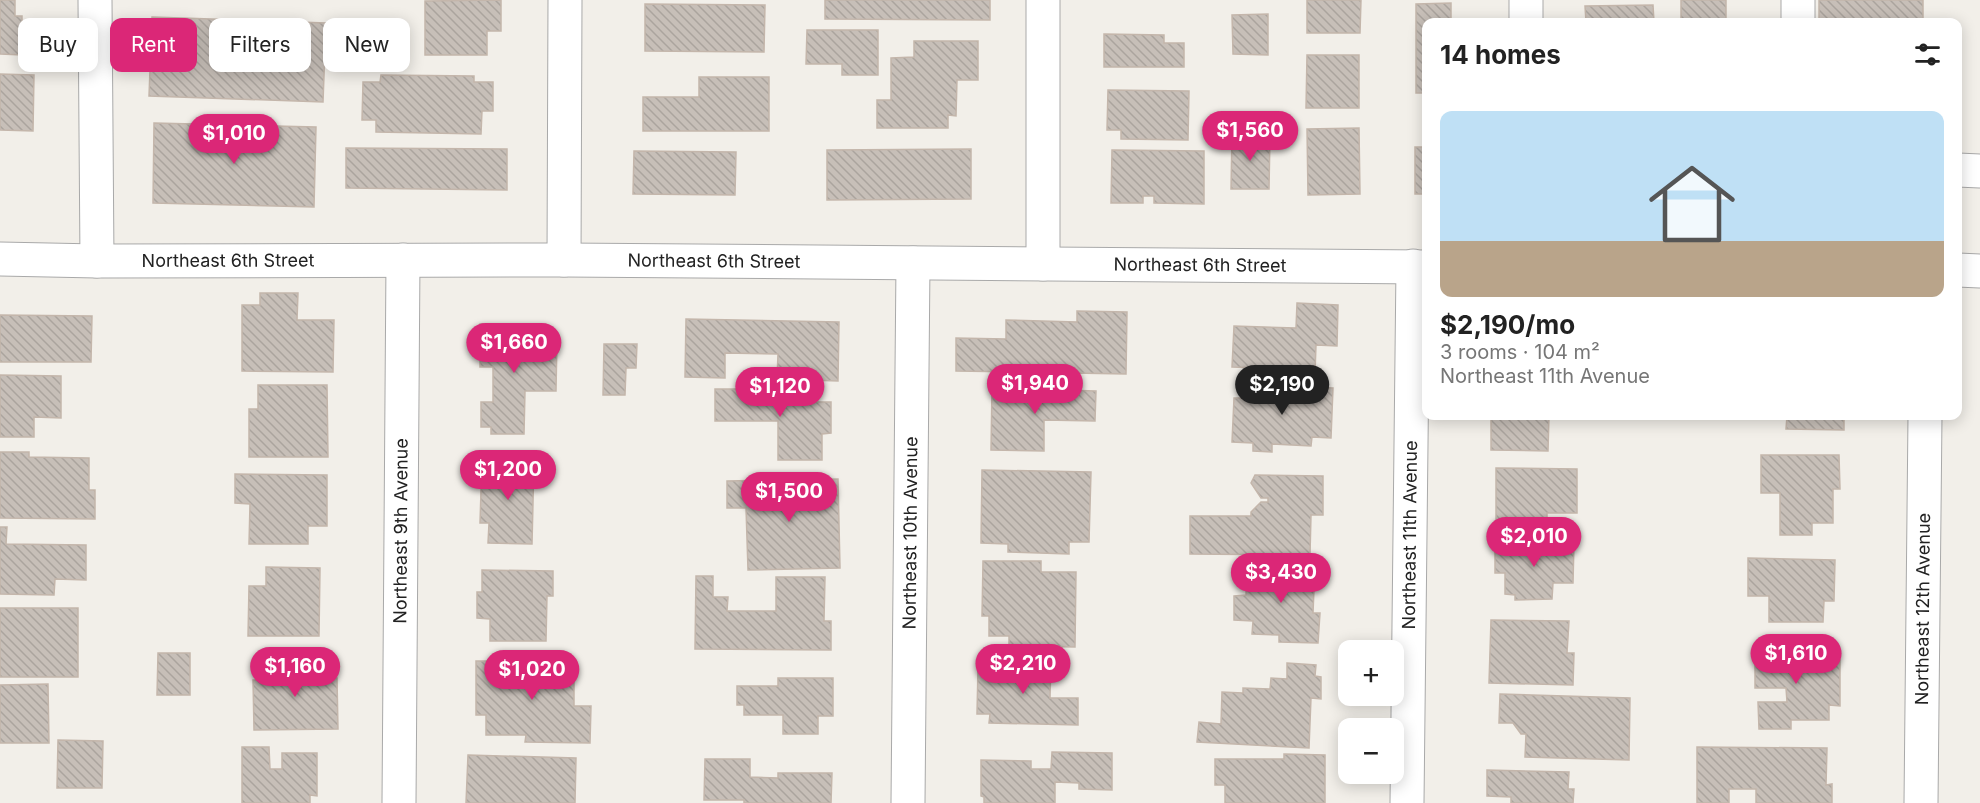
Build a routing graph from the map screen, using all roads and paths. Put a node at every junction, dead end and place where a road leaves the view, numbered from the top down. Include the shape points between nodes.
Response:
1 (95, 0) edge
2 (565, 0) edge
3 (1043, 0) edge
4 (1526, 0) edge
5 (1798, 0) edge
6 (1526, 18) edge
7 (1798, 18) edge
8 (1962, 170) edge
9 (1980, 171) edge
10 (0, 259) edge
11 (403, 260) junction
12 (564, 260) junction
13 (97, 261) junction
14 (913, 263) junction
15 (1042, 264) junction
16 (1420, 266) edge
17 (1962, 270) edge
18 (1980, 271) edge
19 (1925, 420) edge
20 (399, 803) edge
21 (908, 803) edge
22 (1407, 803) edge
23 (1921, 803) edge

1 - 13 street
2 - 12 street
3 - 15 street
4 - 6 street
5 - 7 street
8 - 9 street
10 - 13 street, Northeast 6th Street
11 - 12 street, Northeast 6th Street
11 - 13 street, Northeast 6th Street
11 - 20 street, Northeast 9th Avenue
12 - 14 street, Northeast 6th Street
14 - 15 street, Northeast 6th Street
14 - 21 street, Northeast 10th Avenue
15 - 16 street, Northeast 6th Street
16 - 22 street, Northeast 11th Avenue
17 - 18 street
19 - 23 street, Northeast 12th Avenue

